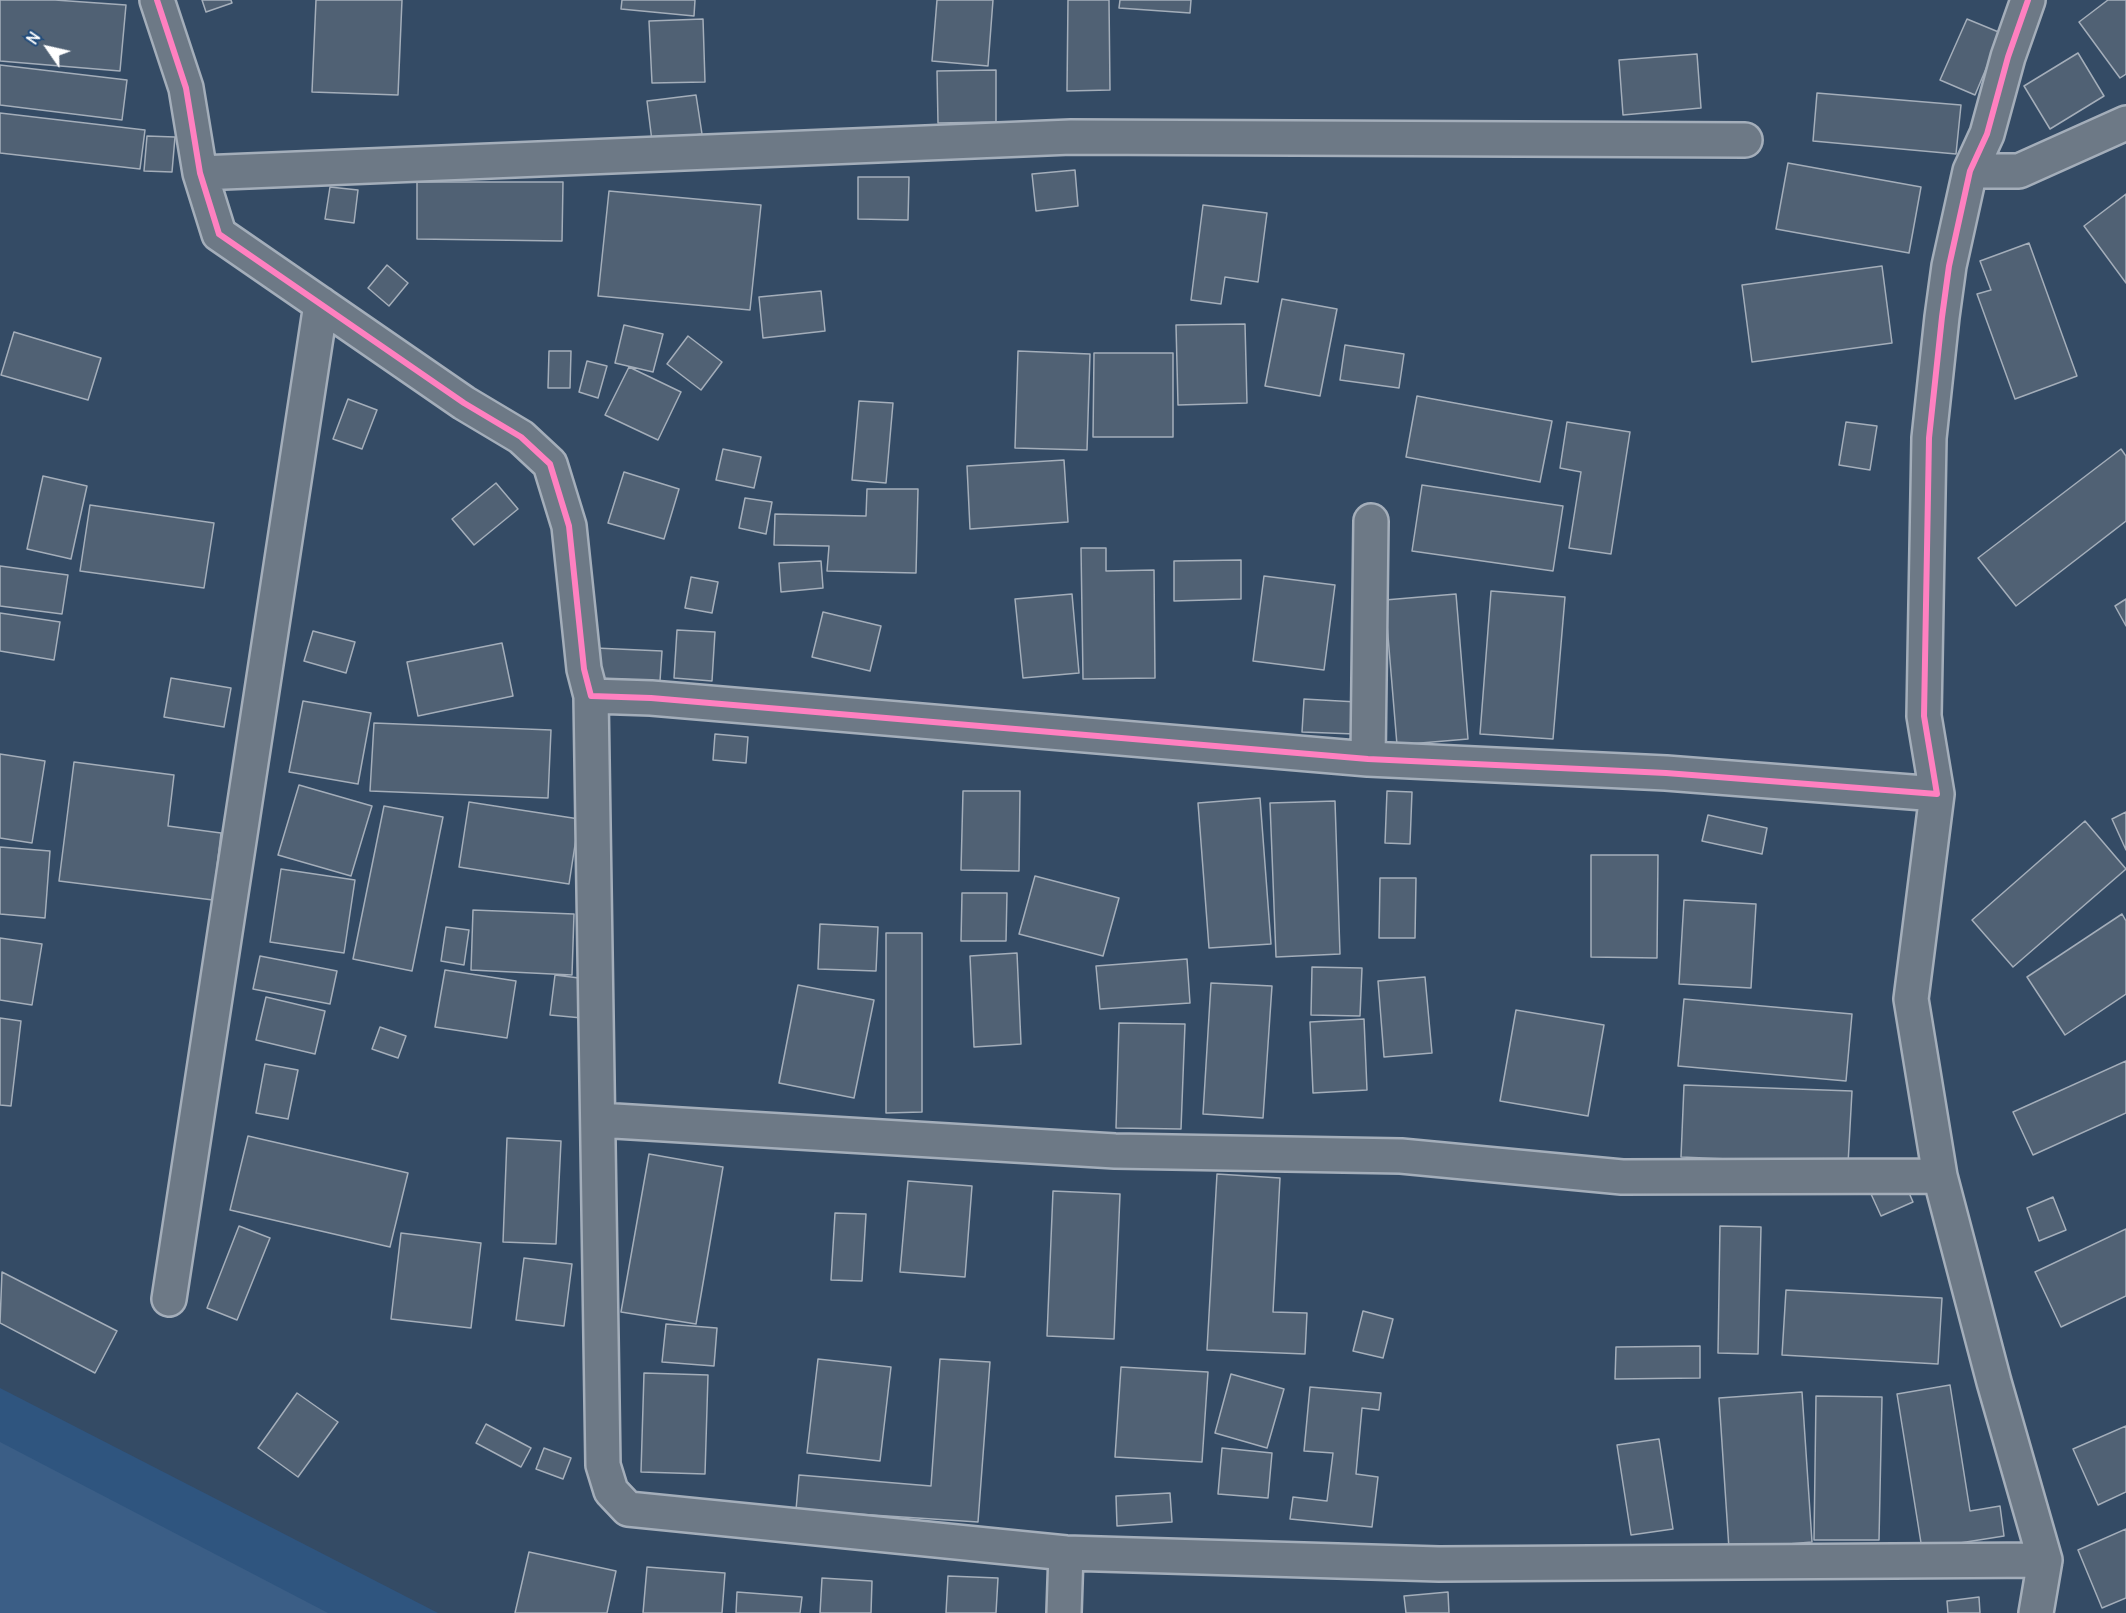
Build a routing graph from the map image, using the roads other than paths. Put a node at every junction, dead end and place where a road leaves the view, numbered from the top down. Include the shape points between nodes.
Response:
1 (157, 0) edge
2 (2028, 0) edge
3 (2126, 123) edge
4 (1745, 141) dead end
5 (1970, 171) junction
6 (200, 172) junction
7 (321, 304) junction
8 (1371, 520) dead end
9 (591, 696) junction
10 (1368, 759) junction
11 (1937, 794) junction
12 (598, 1120) junction
13 (1940, 1176) junction
14 (169, 1299) dead end
15 (1066, 1553) junction
16 (2045, 1560) junction
17 (1064, 1613) edge
18 (2037, 1613) edge

1 - 6 street via 186,88
2 - 5 street via 1987,134
3 - 5 street via 2019,171
4 - 6 street via 1071,137
5 - 11 street via 1949,266 1929,438 1924,716
6 - 7 street via 219,234
7 - 9 street via 464,403 521,437 550,465 569,526 584,669
7 - 14 street
8 - 10 street
9 - 10 street
9 - 12 street
10 - 11 street via 1666,773
11 - 13 street via 1911,999
12 - 13 street via 1115,1151 1401,1156 1622,1177
12 - 15 street via 603,1465 611,1491 628,1509
13 - 16 street
15 - 16 street via 1439,1564
15 - 17 street
16 - 18 street

